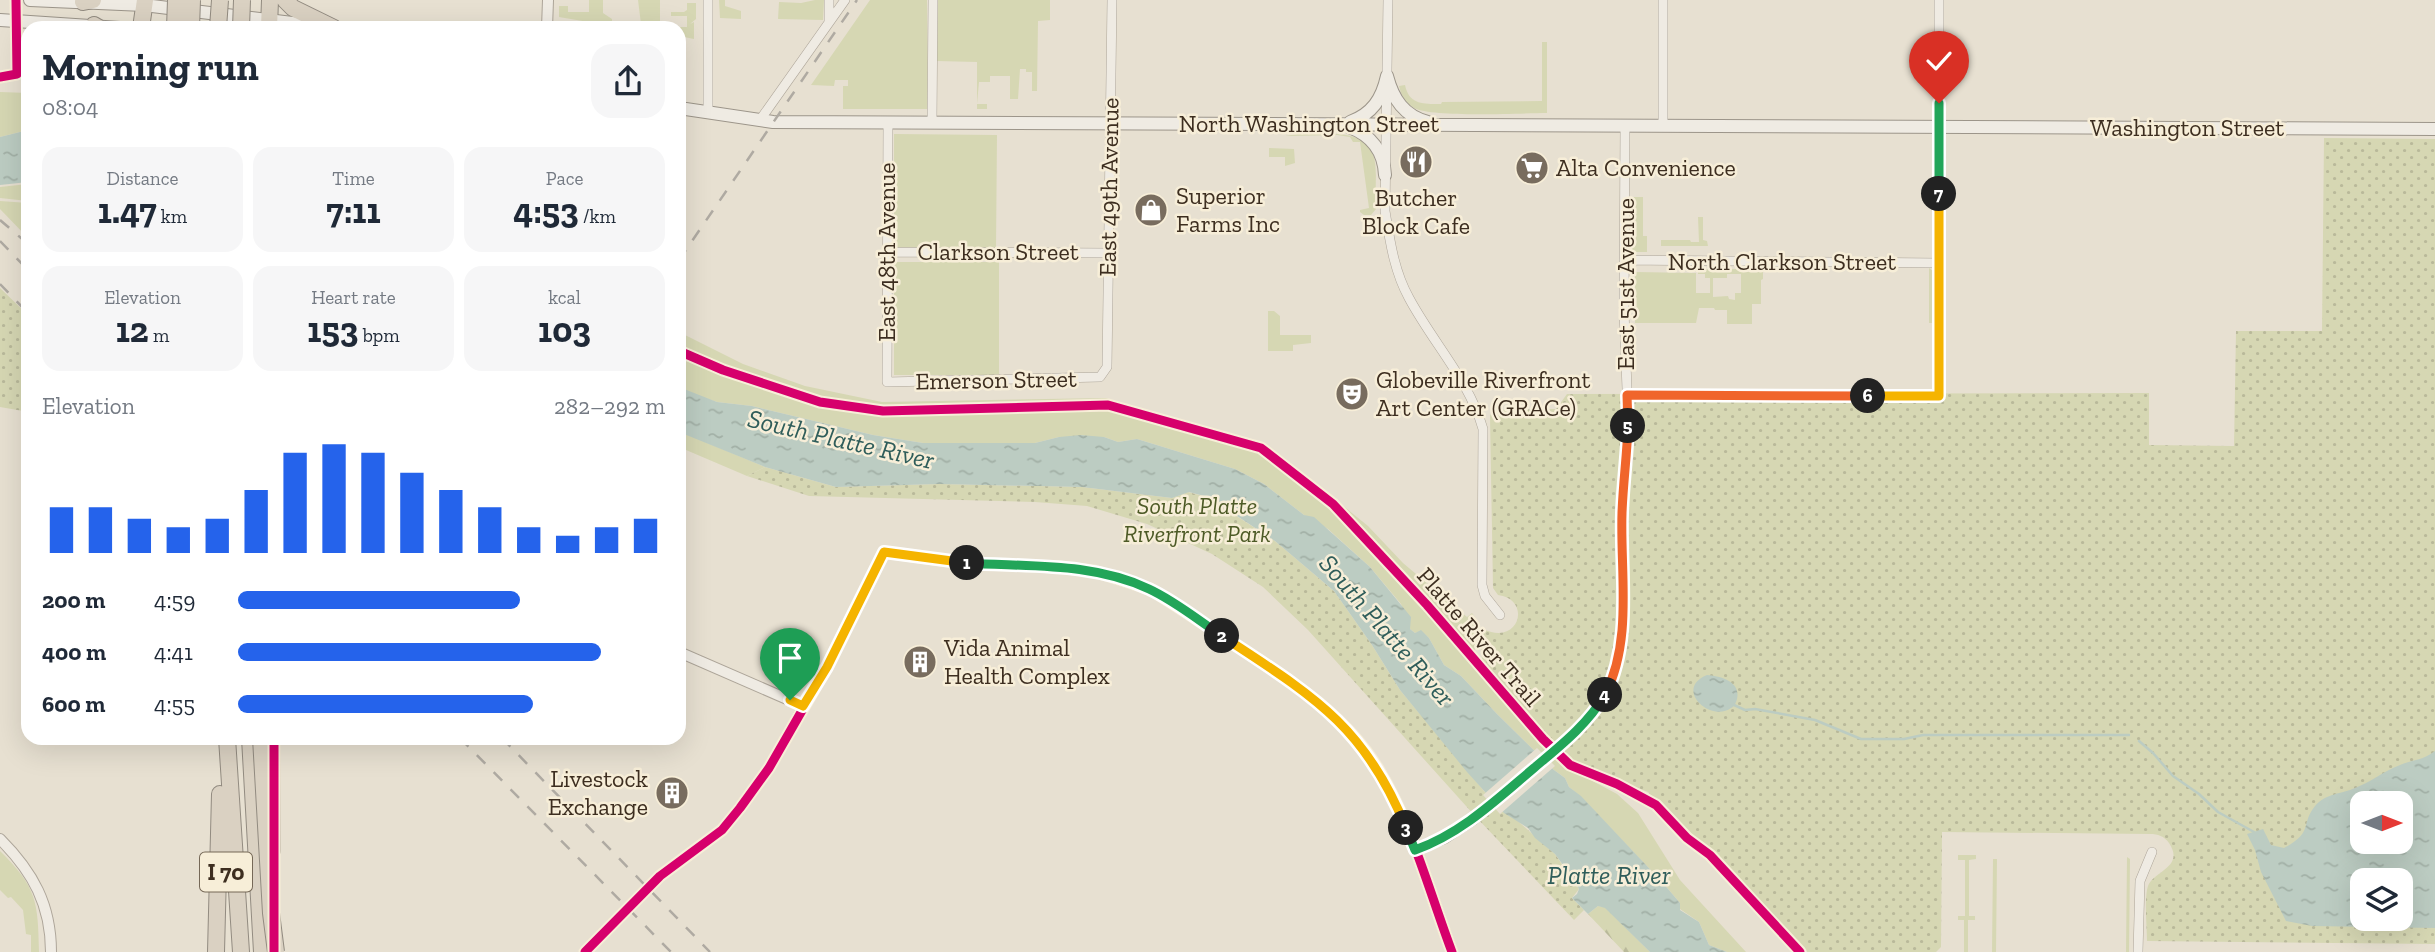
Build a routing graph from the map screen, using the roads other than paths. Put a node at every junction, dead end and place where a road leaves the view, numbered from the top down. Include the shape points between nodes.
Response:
1 (16, 0) edge
2 (30, 0) edge
3 (176, 0) edge
4 (192, 0) edge
5 (201, 0) edge
6 (210, 0) edge
7 (220, 0) edge
8 (242, 0) edge
9 (270, 0) edge
10 (285, 0) edge
11 (548, 0) edge
12 (708, 0) edge
13 (829, 0) edge
14 (845, 0) edge
15 (933, 0) edge
16 (1112, 0) edge
17 (1388, 0) edge
18 (1663, 0) edge
19 (1939, 0) edge
20 (88, 1) edge
21 (145, 3) edge
22 (0, 20) edge
23 (16, 21) junction
24 (21, 21) edge
25 (142, 21) edge
26 (175, 21) edge
27 (191, 21) edge
28 (200, 21) edge
29 (208, 21) edge
30 (218, 21) edge
31 (241, 21) edge
32 (251, 21) edge
33 (269, 21) edge
34 (320, 21) edge
35 (547, 21) edge
36 (829, 24) junction
37 (1387, 76) junction
38 (686, 109) edge
39 (708, 113) junction
40 (760, 120) junction
41 (888, 122) junction
42 (932, 122) junction
43 (1110, 123) junction
44 (1339, 124) junction
45 (1386, 125) junction
46 (1442, 125) junction
47 (1625, 126) junction
48 (1663, 126) junction
49 (1939, 127) junction
50 (2435, 129) edge
51 (1385, 175) junction
52 (887, 252) junction
53 (1109, 253) junction
54 (1624, 260) junction
55 (1939, 263) junction
56 (1104, 374) joint
57 (887, 382) joint
58 (1627, 395) junction
59 (1500, 615) dead end
60 (686, 655) edge
61 (803, 706) junction
62 (217, 745) edge
63 (227, 745) edge
64 (250, 745) edge
65 (261, 745) edge
66 (274, 745) edge
67 (220, 791) junction
68 (273, 799) junction
69 (0, 839) edge
70 (1415, 850) junction
71 (2152, 852) dead end
72 (51, 952) edge
73 (216, 952) edge
74 (231, 952) edge
75 (241, 952) edge
76 (263, 952) edge
77 (274, 952) edge
78 (585, 952) edge
79 (1452, 952) edge
80 (2138, 952) edge

1 - 23 street
2 - 20 main road
3 - 26 highway, bridge
4 - 27 highway, bridge
5 - 28 highway
6 - 29 highway
7 - 30 highway, bridge
8 - 31 highway, bridge
9 - 33 highway
10 - 34 highway
11 - 35 street
12 - 39 street
13 - 36 street
14 - 36 street
15 - 42 street
16 - 43 street, East 49th Avenue
17 - 37 street
18 - 48 street
19 - 49 street
20 - 21 main road
21 - 25 highway
21 - 32 main road
22 - 23 main road
23 - 24 main road
36 - 40 street
37 - 44 main road via 1372,109
37 - 45 street
37 - 46 main road via 1402,108 1418,119
38 - 39 main road, North Washington Street
39 - 40 main road, North Washington Street
40 - 41 main road, North Washington Street
41 - 42 main road, North Washington Street
41 - 52 street, East 48th Avenue
42 - 43 main road, North Washington Street
43 - 44 main road, North Washington Street
43 - 53 street, East 49th Avenue
44 - 45 main road, North Washington Street
44 - 51 main road via 1372,141 1382,156
45 - 46 main road, North Washington Street
45 - 51 street
46 - 47 main road, North Washington Street
47 - 48 main road, North Washington Street
47 - 54 street, East 51st Avenue
48 - 49 main road, North Washington Street
49 - 50 main road, Washington Street
49 - 55 street
51 - 59 street via 1385,211 1395,267 1409,298 1464,384 1483,429 1482,585
52 - 53 street, Clarkson Street
52 - 57 street, East 48th Avenue
53 - 56 street, East 49th Avenue
54 - 55 street, North Clarkson Street
54 - 58 street, East 51st Avenue
55 - 58 street via 1939,396
56 - 57 street, Emerson Street via 1096,379
58 - 70 street, East 51st Avenue via 1622,629 1619,656 1604,697 1564,741 1474,820 1445,839
60 - 61 street
61 - 70 street via 884,552 963,563 1094,571 1150,589 1321,704 1378,769
61 - 78 street via 768,768 722,830 660,876
62 - 67 highway, I 70
63 - 75 highway
64 - 76 highway
65 - 77 highway, I 70, bridge
66 - 68 street
67 - 73 highway
67 - 74 highway, I 70
68 - 76 street via 266,808
68 - 77 street
69 - 72 street via 40,891 50,922
70 - 79 street
71 - 80 street via 2140,881

